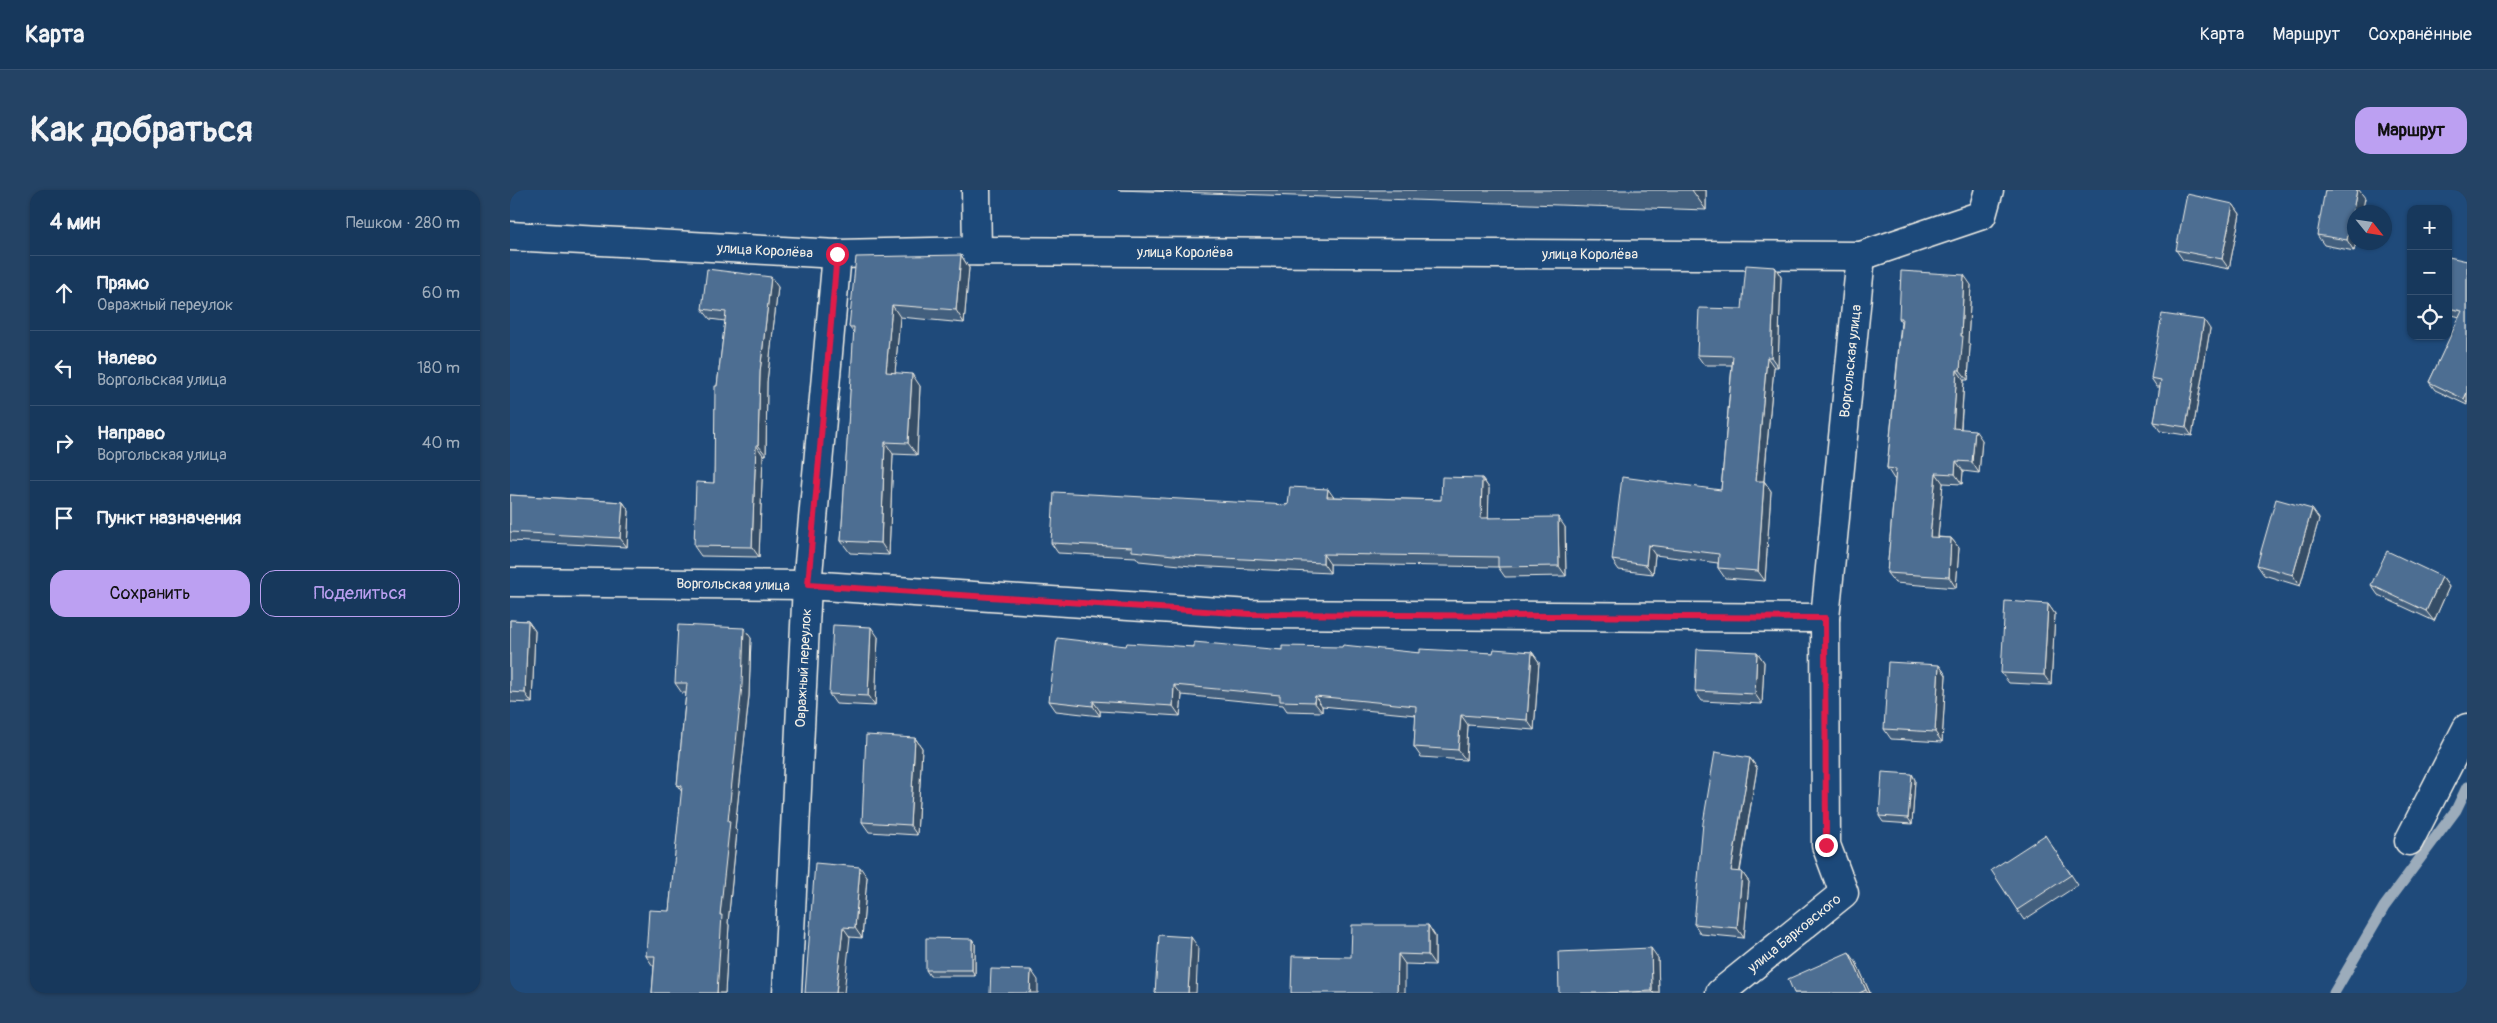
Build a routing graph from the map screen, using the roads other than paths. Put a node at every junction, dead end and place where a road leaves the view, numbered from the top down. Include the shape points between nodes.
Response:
1 (976, 190) edge
2 (1989, 190) edge
3 (510, 236) edge
4 (977, 252) junction
5 (837, 254) junction
6 (1861, 256) junction
7 (510, 582) edge
8 (808, 585) junction
9 (1825, 618) junction
10 (2467, 728) edge
11 (2409, 841) dead end
12 (1844, 893) joint
13 (787, 993) edge
14 (1720, 993) edge

1 - 4 street
2 - 6 street via 1982,215
3 - 5 street, улица Королёва
4 - 5 street, улица Королёва
4 - 6 street, улица Королёва
5 - 8 street, Овражный переулок
6 - 9 street, Воргольская улица
7 - 8 street, Воргольская улица
8 - 9 street, Воргольская улица via 1250,614
8 - 13 street, Овражный переулок
9 - 12 street, Воргольская улица via 1826,845
10 - 11 street
12 - 14 street, улица Барковского

